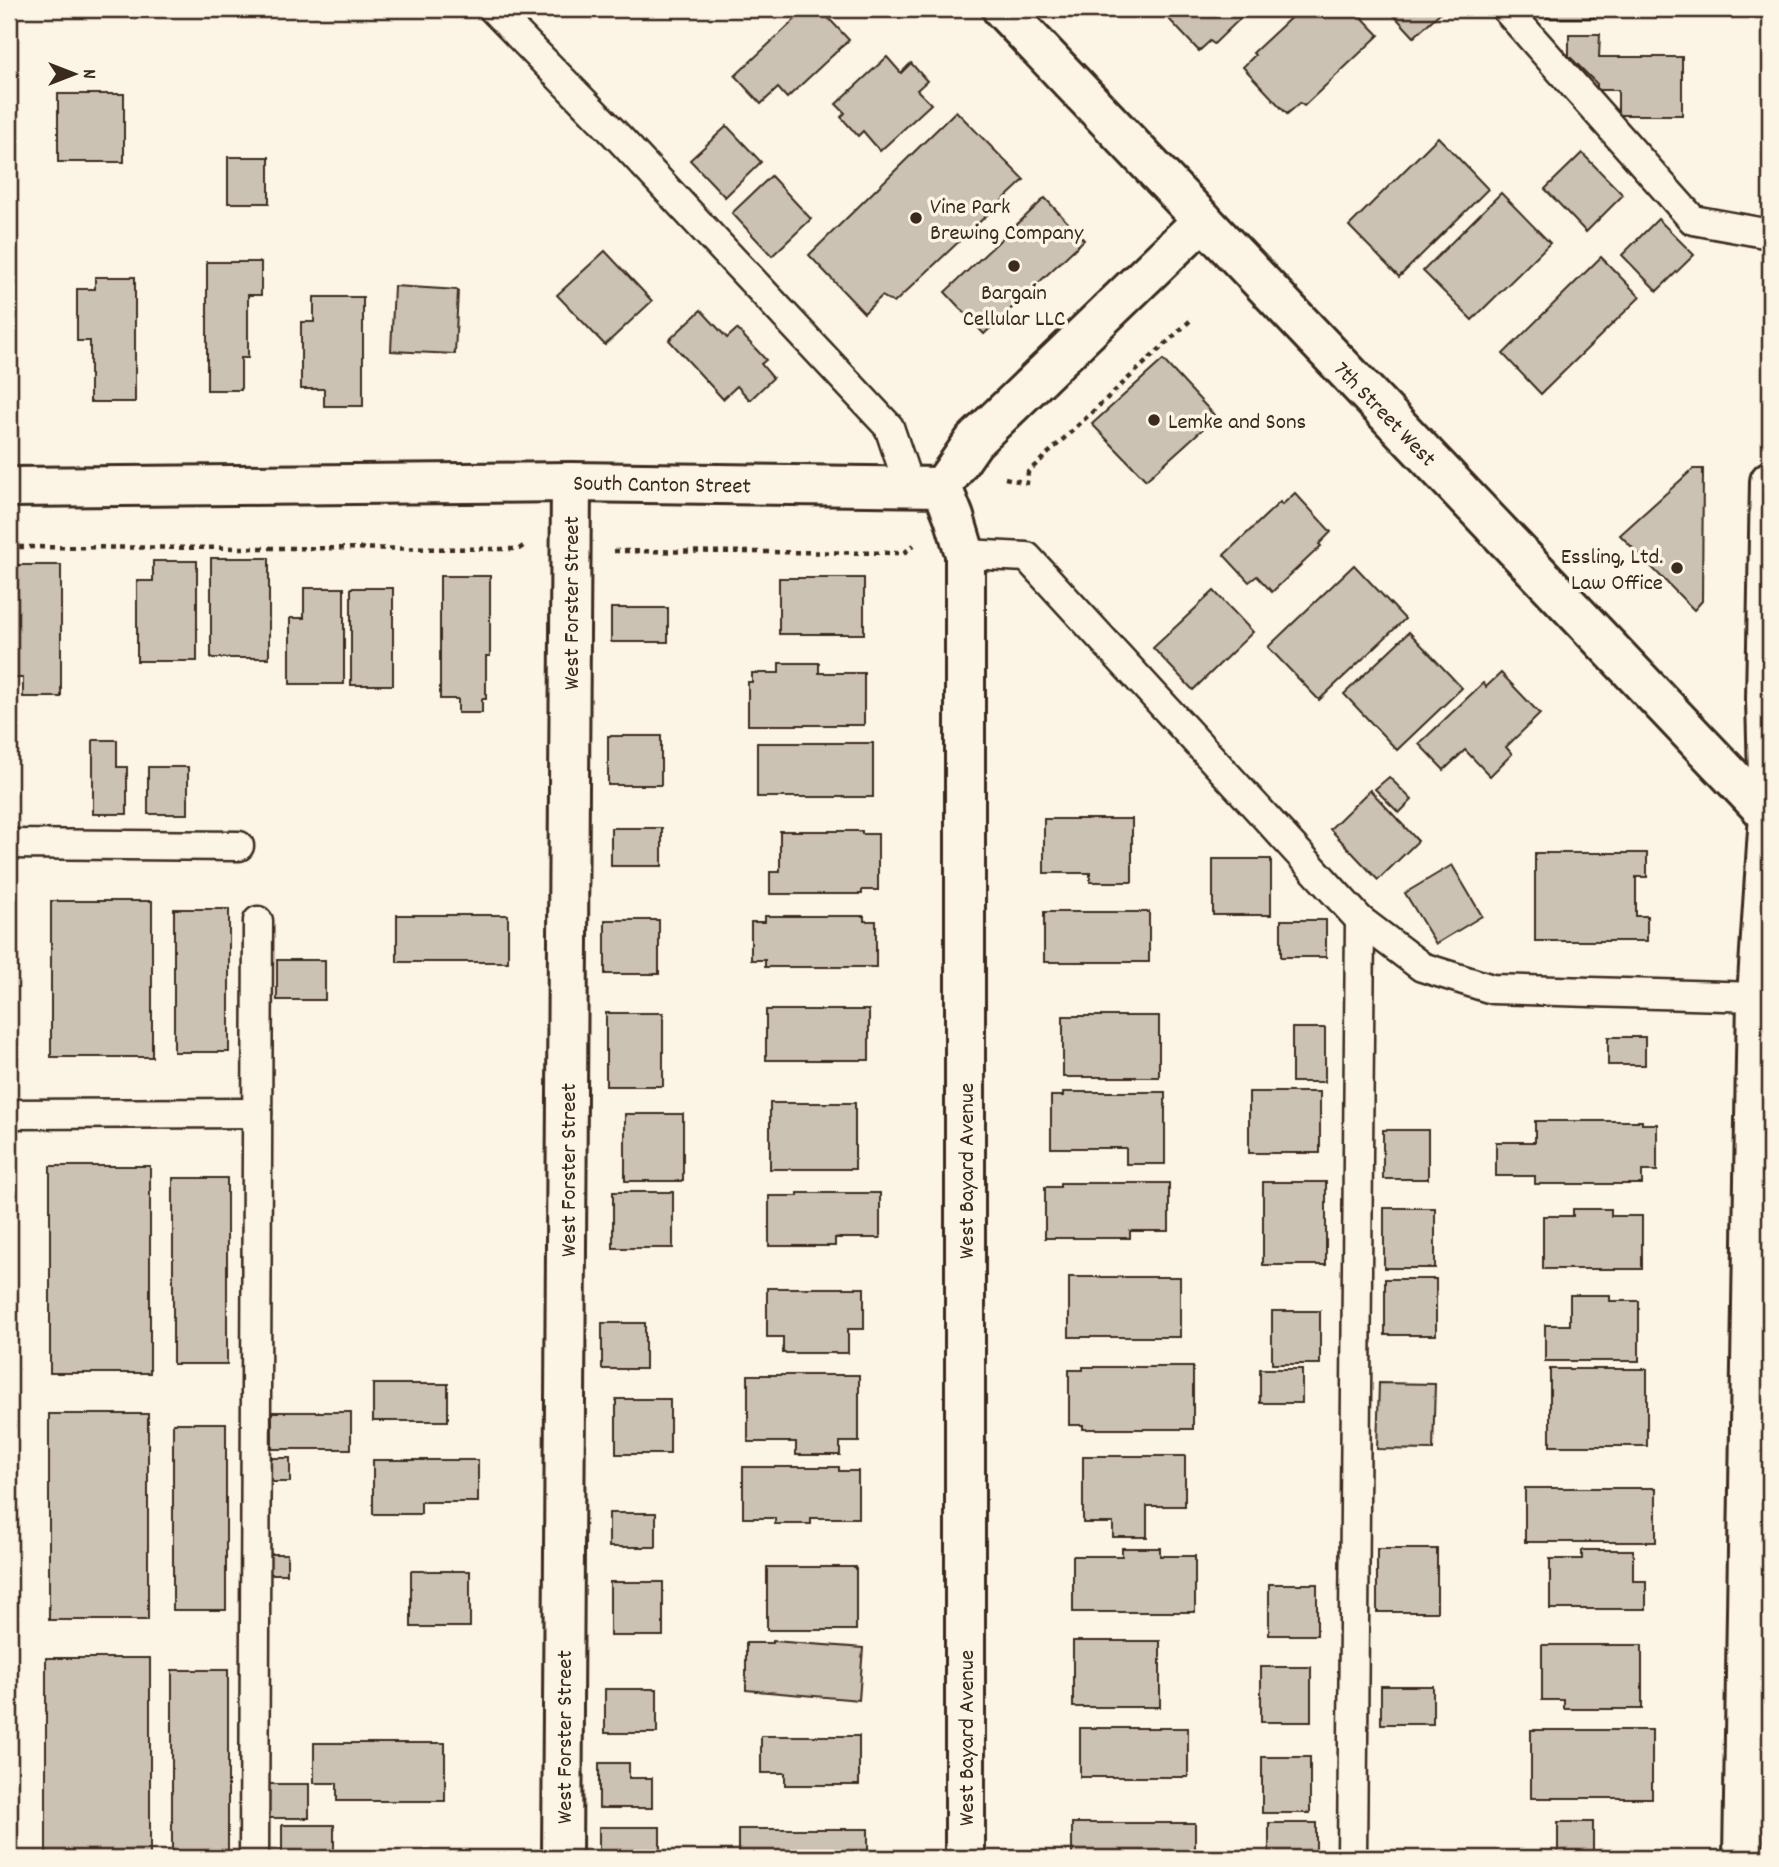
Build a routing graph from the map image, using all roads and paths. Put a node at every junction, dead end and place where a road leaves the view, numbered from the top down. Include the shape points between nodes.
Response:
1 (493, 9) edge
2 (1002, 9) edge
3 (1506, 9) edge
4 (1203, 220) junction
5 (1770, 234) edge
6 (1193, 318) dead end
7 (1004, 478) dead end
8 (1770, 481) edge
9 (571, 482) junction
10 (925, 487) junction
11 (9, 488) edge
12 (918, 542) dead end
13 (527, 543) dead end
14 (9, 547) edge
15 (608, 551) dead end
16 (965, 554) junction
17 (1769, 816) edge
18 (9, 844) edge
19 (239, 846) dead end
20 (1360, 920) junction
21 (258, 921) dead end
22 (1757, 997) junction
23 (257, 1113) junction
24 (9, 1114) edge
25 (254, 1858) edge
26 (562, 1858) edge
27 (965, 1858) edge
28 (1352, 1858) edge
29 (1744, 1858) edge

1 - 10 lane via 621,139 889,427
2 - 4 street, 7th Street West
3 - 5 lane via 1693,220
4 - 10 street
4 - 17 street, 7th Street West
6 - 7 path via 1028,472 1027,483
8 - 17 street
9 - 10 street, South Canton Street
9 - 11 street, South Canton Street
9 - 26 street, West Forster Street
10 - 16 street, West Bayard Avenue via 954,517
12 - 15 path via 904,553
13 - 14 path via 519,549
16 - 20 lane via 1027,557
16 - 27 street, West Bayard Avenue
17 - 22 street
18 - 19 lane
20 - 22 lane via 1422,967 1492,989
20 - 28 lane
21 - 23 lane
22 - 29 street
23 - 24 lane
23 - 25 lane

